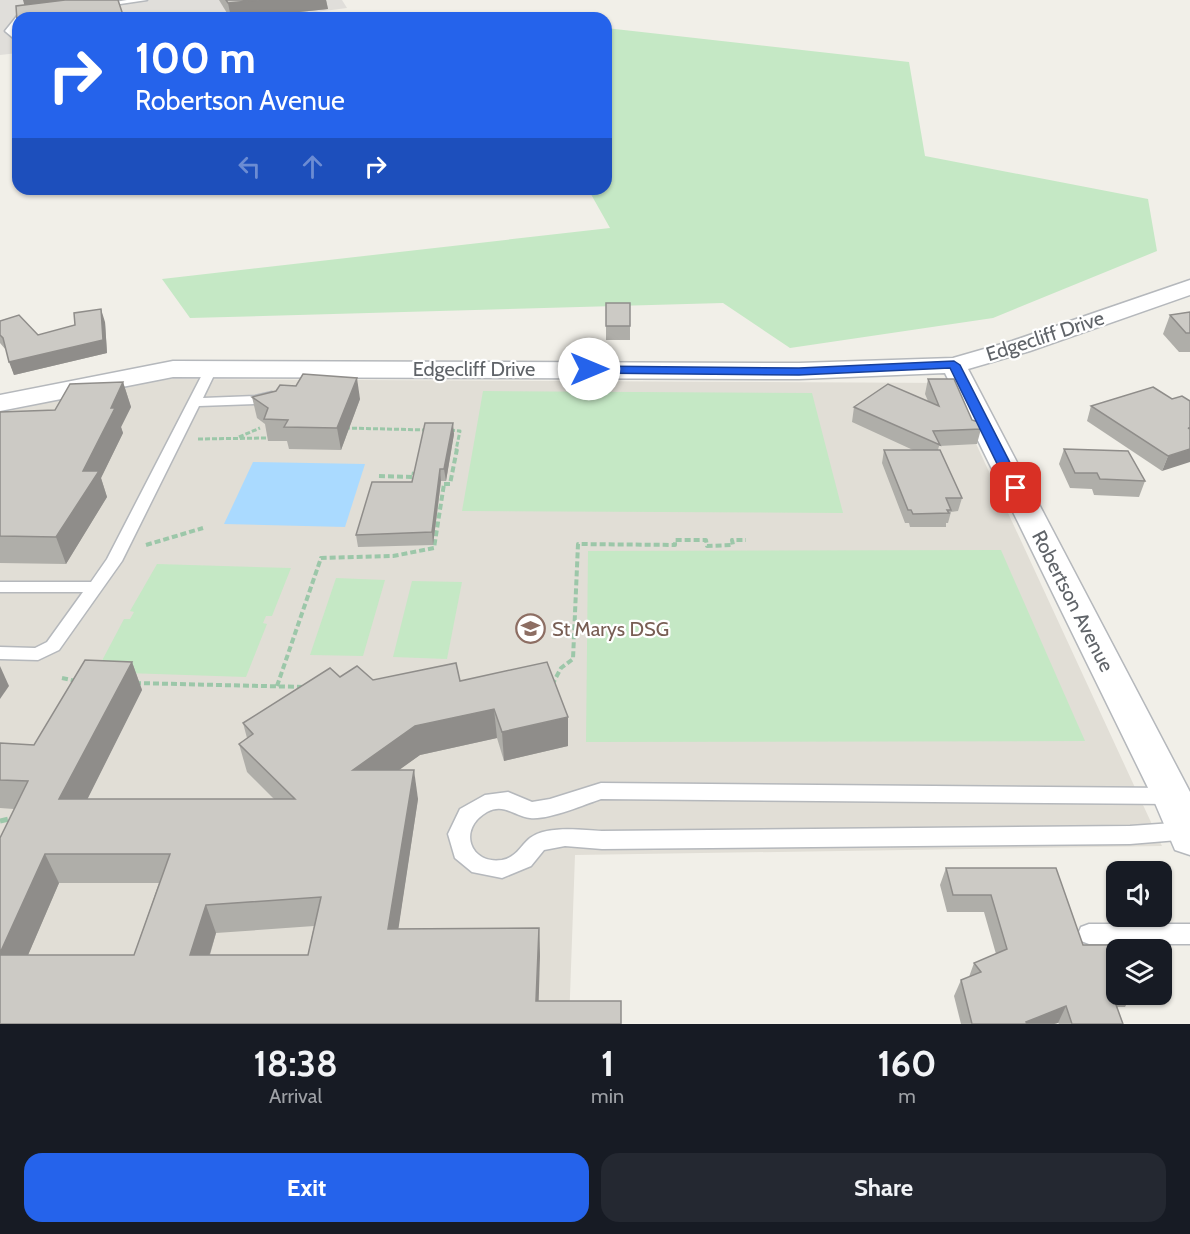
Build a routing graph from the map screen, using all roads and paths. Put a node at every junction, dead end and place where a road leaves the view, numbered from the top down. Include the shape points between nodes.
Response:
1 (144, 0) edge
2 (95, 6) edge
3 (1190, 286) edge
4 (954, 365) junction
5 (211, 369) junction
6 (285, 395) edge
7 (195, 402) junction
8 (0, 403) edge
9 (260, 428) dead end
10 (345, 428) edge
11 (437, 430) edge
12 (449, 430) edge
13 (266, 438) edge
14 (235, 439) junction
15 (176, 440) junction
16 (415, 466) edge
17 (379, 476) dead end
18 (413, 477) junction
19 (412, 483) edge
20 (434, 483) edge
21 (444, 484) junction
22 (746, 540) dead end
23 (0, 587) edge
24 (95, 587) junction
25 (0, 653) edge
26 (62, 678) dead end
27 (79, 681) edge
28 (126, 682) edge
29 (277, 686) junction
30 (313, 687) edge
31 (550, 689) edge
32 (1172, 796) junction
33 (18, 818) edge
34 (0, 820) edge
35 (1188, 834) edge
36 (1089, 934) dead end
37 (1190, 934) edge

1 - 2 lane via 108,8
3 - 4 street, Edgecliff Drive via 1021,346
4 - 5 street, Edgecliff Drive via 799,371
4 - 32 street, Robertson Avenue
5 - 7 lane
5 - 8 street, Edgecliff Drive via 149,372
6 - 7 lane
7 - 15 lane
9 - 14 path
10 - 11 path
12 - 21 path via 460,430 450,484
13 - 14 path
14 - 15 path
15 - 24 lane via 114,561
16 - 18 path
17 - 18 path
18 - 19 path
20 - 21 path
21 - 29 path via 434,548 374,557 321,558
22 - 31 path via 707,546 706,540 675,540 675,545 578,544 573,659 561,668
23 - 24 lane
24 - 25 lane via 50,650 38,654
26 - 27 path
28 - 29 path
29 - 30 path
32 - 35 street, Robertson Avenue
32 - 35 lane via 601,791 531,810 508,800 484,803 467,815 458,834 462,852 479,866 502,869 524,860 538,843 565,837 602,840
33 - 34 path
36 - 37 lane

